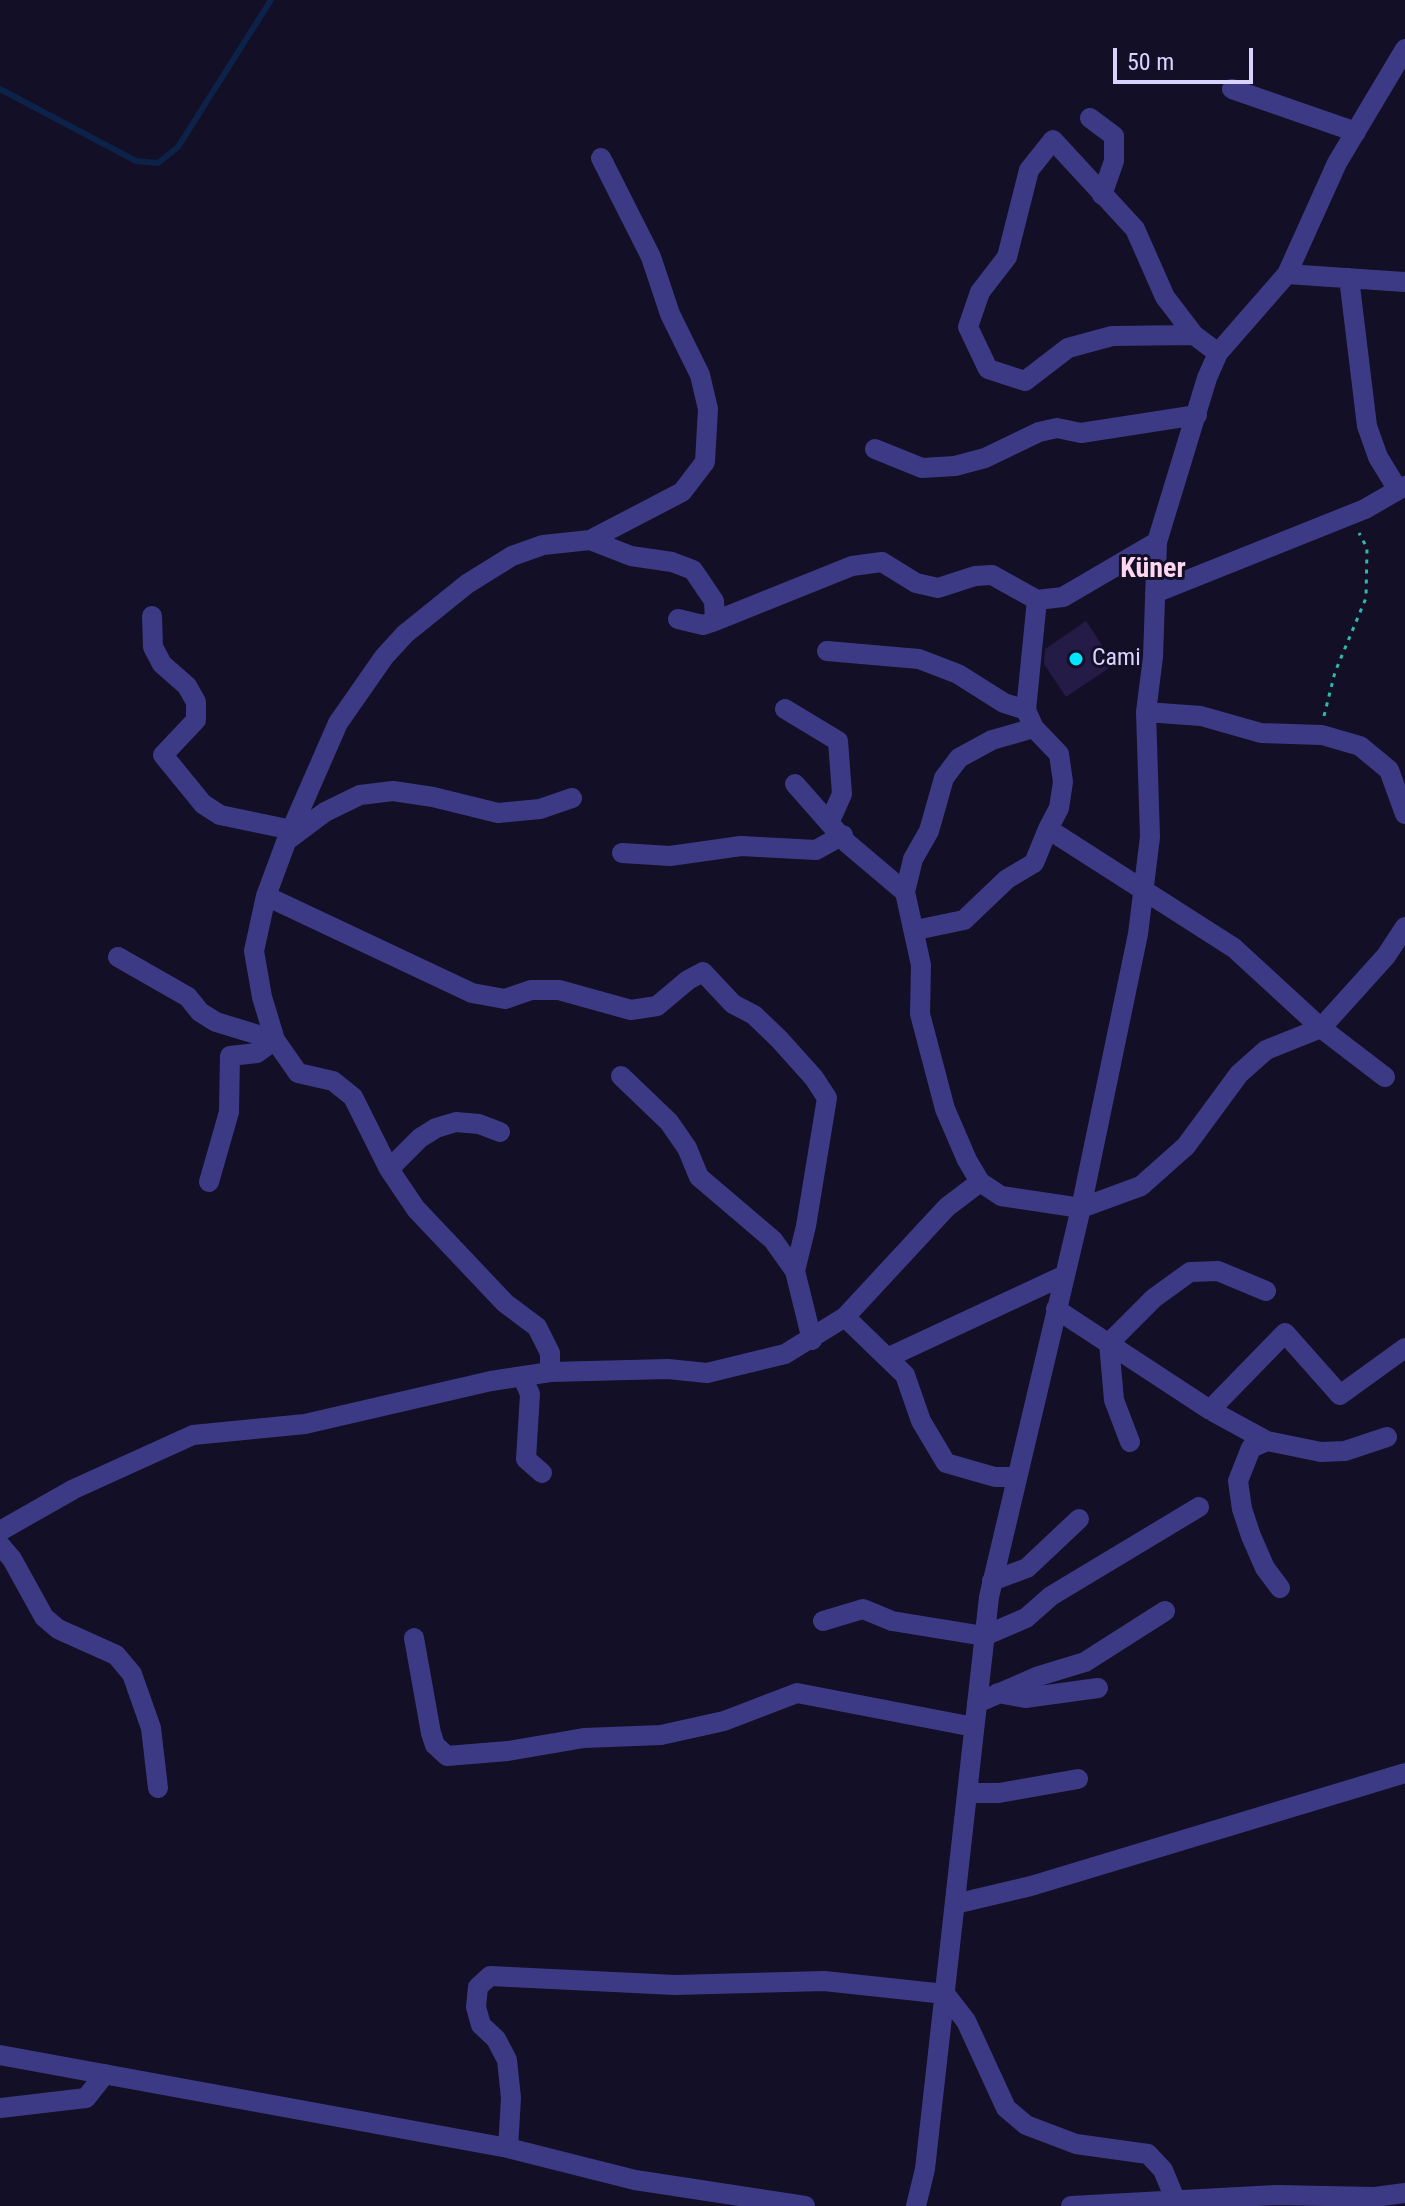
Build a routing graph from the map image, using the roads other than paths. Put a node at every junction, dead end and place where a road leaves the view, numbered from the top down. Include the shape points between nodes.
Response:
1 (1405, 49) edge
2 (1232, 89) dead end
3 (1090, 118) dead end
4 (1356, 132) junction
5 (601, 158) dead end
6 (1102, 195) junction
7 (1287, 274) junction
8 (1349, 278) junction
9 (1405, 282) edge
10 (1194, 335) junction
11 (1218, 353) junction
12 (1197, 415) junction
13 (875, 449) dead end
14 (1401, 488) edge
15 (590, 540) junction
16 (1157, 542) junction
17 (1155, 593) junction
18 (1037, 600) junction
19 (152, 616) dead end
20 (678, 619) dead end
21 (715, 621) junction
22 (827, 651) dead end
23 (785, 709) dead end
24 (1146, 712) junction
25 (1030, 719) junction
26 (1397, 766) edge
27 (795, 784) dead end
28 (572, 798) dead end
29 (1405, 814) edge
30 (836, 828) junction
31 (1048, 829) junction
32 (289, 836) junction
33 (622, 853) dead end
34 (1142, 890) junction
35 (905, 892) junction
36 (266, 896) junction
37 (1405, 927) edge
38 (916, 930) junction
39 (118, 957) dead end
40 (1321, 1028) junction
41 (275, 1040) junction
42 (621, 1076) dead end
43 (1385, 1077) dead end
44 (500, 1132) dead end
45 (389, 1169) junction
46 (209, 1182) dead end
47 (980, 1182) junction
48 (1081, 1208) junction
49 (795, 1271) junction
50 (1065, 1275) junction
51 (1266, 1291) dead end
52 (1056, 1309) junction
53 (845, 1317) junction
54 (812, 1340) junction
55 (1109, 1343) junction
56 (1405, 1348) edge
57 (889, 1357) junction
58 (550, 1372) junction
59 (522, 1376) junction
60 (1210, 1410) junction
61 (1387, 1437) dead end
62 (1267, 1441) junction
63 (1130, 1442) dead end
64 (542, 1473) dead end
65 (1015, 1477) junction
66 (1199, 1507) dead end
67 (1079, 1519) dead end
68 (0, 1531) edge
69 (0, 1545) edge
70 (992, 1581) junction
71 (1280, 1588) dead end
72 (1165, 1611) dead end
73 (823, 1621) dead end
74 (984, 1636) junction
75 (414, 1638) dead end
76 (1098, 1688) dead end
77 (998, 1693) junction
78 (977, 1703) junction
79 (974, 1727) junction
80 (1405, 1773) edge
81 (1078, 1779) dead end
82 (158, 1788) dead end
83 (967, 1793) junction
84 (955, 1904) junction
85 (945, 1994) junction
86 (0, 2055) edge
87 (105, 2074) junction
88 (0, 2108) edge
89 (508, 2148) junction
90 (1405, 2193) edge
91 (1175, 2199) junction
92 (805, 2206) edge
93 (916, 2206) edge
94 (1071, 2206) edge

1 - 4 street
2 - 4 street
3 - 6 street via 1114,136 1114,161
4 - 7 street
5 - 15 street via 651,257 670,314 700,375 708,409 705,462 682,492
6 - 10 street via 1135,229 1165,297
6 - 10 street via 1053,140 1029,170 1007,257 980,292 968,327 988,369 1025,381 1068,348 1112,336
7 - 8 street
7 - 11 street
8 - 9 street
8 - 14 street via 1367,426 1378,457
10 - 11 street
11 - 12 street
12 - 13 street via 1081,433 1057,428 955,466 922,468
12 - 16 street
14 - 17 street via 1350,515
15 - 21 street via 693,570 714,601
15 - 32 street via 543,545 512,556 405,634 338,723
16 - 17 street
16 - 18 street via 1063,597
17 - 24 street
18 - 21 street via 992,575 938,588 916,583 882,562 852,566
18 - 25 street
19 - 32 street via 153,647 196,702 196,720 163,755 203,804 220,815
20 - 21 street via 703,625
22 - 25 street via 919,659 958,674
23 - 30 street via 838,741 842,794
24 - 26 street via 1201,716 1261,733 1322,735 1360,746
24 - 34 street via 1150,837
25 - 31 street via 1059,754 1063,782 1059,808
25 - 35 street via 959,758 944,778
26 - 29 street
27 - 30 street
28 - 32 street via 540,809 498,813 393,791 360,795
30 - 33 street via 816,850 741,846 670,856
30 - 35 street
31 - 34 street
31 - 38 street via 1034,863 1007,879 964,920
32 - 36 street
34 - 40 street via 1234,948
34 - 48 street via 1138,934
35 - 38 street
36 - 41 street via 254,951
36 - 49 street via 472,993 505,999 531,990 559,990 631,1010 657,1006 703,972 733,1004 779,1039 827,1098
37 - 40 street
38 - 47 street via 920,1014 930,1059 945,1109
39 - 41 street via 188,997 216,1022
40 - 43 street
40 - 48 street via 1266,1050 1239,1074 1186,1146 1141,1186
41 - 45 street via 298,1073 333,1081 353,1097
41 - 46 street via 257,1053 230,1056 229,1112
42 - 49 street via 669,1122 699,1177 773,1240
44 - 45 street via 456,1122 436,1128
45 - 58 street via 455,1252 537,1327 550,1353
47 - 48 street via 1001,1196
47 - 53 street via 947,1207
48 - 50 street
49 - 54 street
50 - 52 street
50 - 57 street
51 - 55 street via 1218,1271 1190,1272 1154,1298
52 - 55 street
52 - 65 street
53 - 54 street
53 - 57 street
54 - 58 street via 785,1354 707,1373
55 - 60 street
55 - 63 street via 1114,1400
56 - 60 street via 1340,1395 1285,1333
57 - 65 street via 905,1375 921,1421 946,1463
58 - 59 street
59 - 64 street via 530,1394 526,1459
59 - 68 street via 305,1424 193,1435 74,1489
60 - 62 street
61 - 62 street via 1345,1451 1321,1452
62 - 71 street via 1251,1448 1238,1481 1251,1536
65 - 70 street
66 - 74 street via 1051,1596 1026,1618
67 - 70 street via 1027,1568
69 - 82 street via 44,1617 58,1629 116,1655 132,1674 151,1728
70 - 74 street
72 - 77 street via 1085,1662
73 - 74 street via 863,1609 892,1621
74 - 78 street
75 - 79 street via 431,1733 447,1756 584,1738 661,1735 724,1721 797,1693
76 - 77 street via 1025,1698
77 - 78 street
78 - 79 street
79 - 83 street
80 - 84 street
81 - 83 street via 999,1793
83 - 84 street
84 - 85 street
85 - 89 street via 824,1981 675,1985 490,1976 478,1987 476,2007 481,2025 507,2060
85 - 91 street via 966,2021 1006,2108 1026,2125 1076,2144 1148,2154 1163,2170
85 - 93 street
86 - 87 street
87 - 88 street via 86,2098
87 - 89 street
89 - 92 street via 635,2180
90 - 91 street
91 - 94 street

